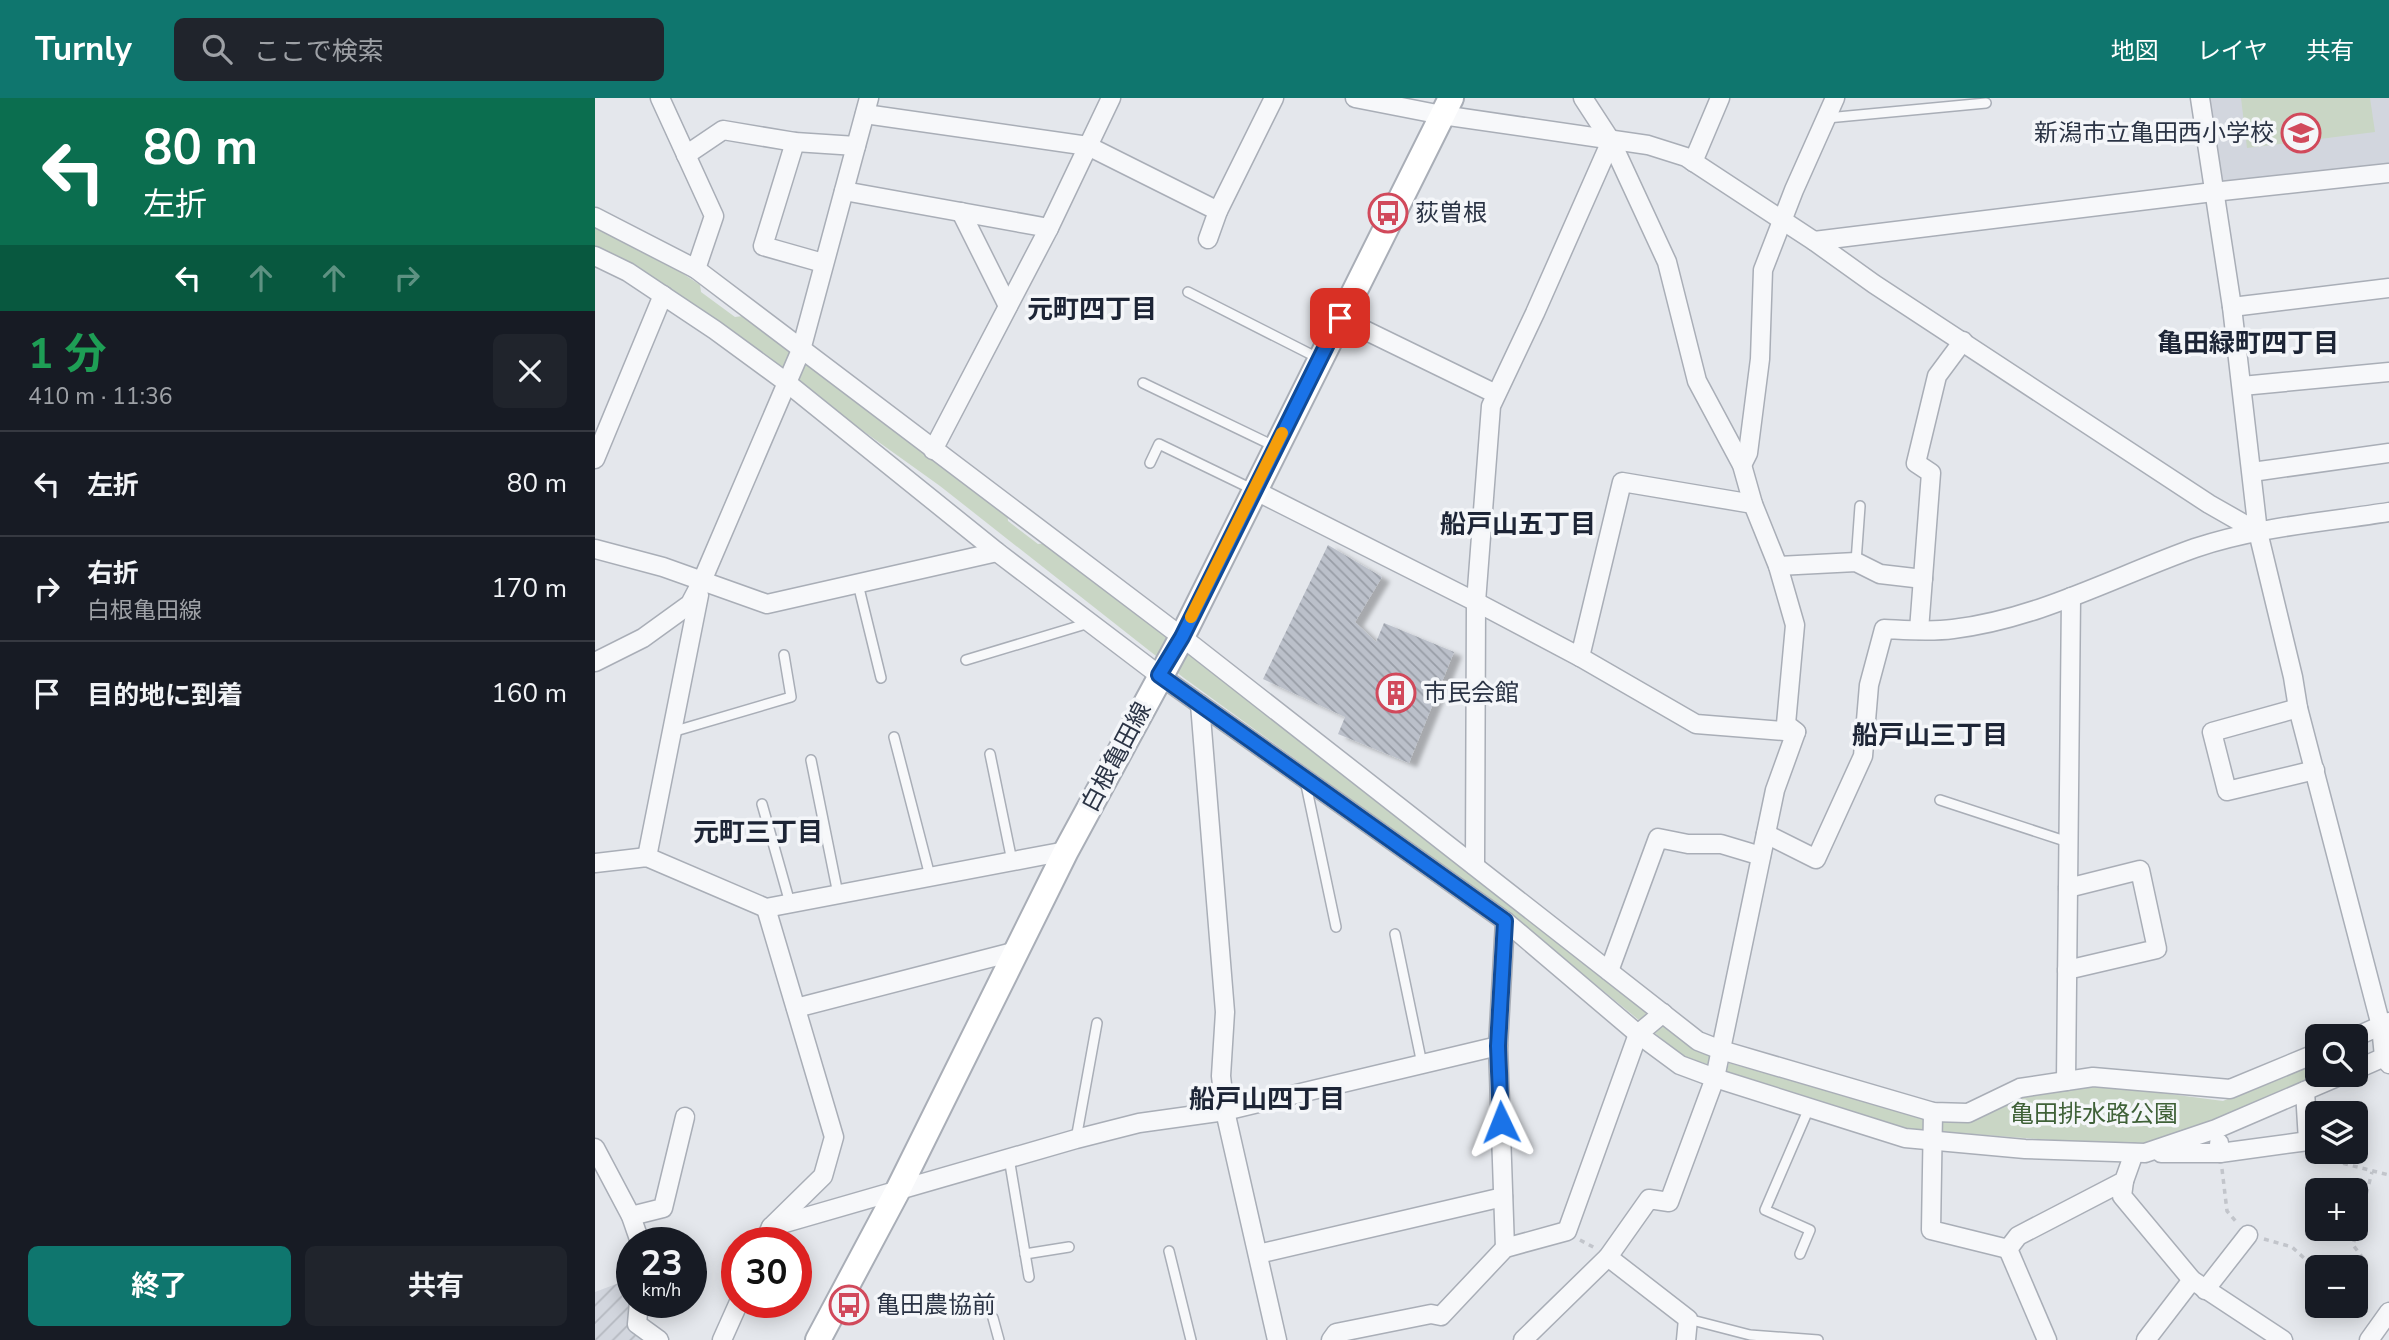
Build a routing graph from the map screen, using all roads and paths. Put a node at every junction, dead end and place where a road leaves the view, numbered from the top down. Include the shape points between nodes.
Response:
1 (660, 98) edge
2 (1111, 98) edge
3 (1274, 98) edge
4 (1355, 98) edge
5 (1583, 98) edge
6 (1720, 98) edge
7 (1835, 98) edge
8 (2200, 98) edge
9 (1986, 103) dead end
10 (867, 106) edge
11 (1446, 106) edge
12 (1827, 118) junction
13 (1611, 141) junction
14 (795, 142) junction
15 (856, 146) junction
16 (1088, 146) junction
17 (686, 155) junction
18 (1693, 162) junction
19 (2389, 173) edge
20 (844, 191) junction
21 (2213, 192) junction
22 (1218, 211) junction
23 (961, 212) junction
24 (595, 217) edge
25 (1782, 220) junction
26 (1049, 228) junction
27 (1208, 239) dead end
28 (1814, 241) junction
29 (595, 256) edge
30 (824, 263) junction
31 (695, 269) junction
32 (2389, 288) edge
33 (1188, 292) dead end
34 (663, 295) junction
35 (1008, 306) junction
36 (2232, 307) junction
37 (1340, 318) junction
38 (1963, 341) junction
39 (801, 350) junction
40 (1319, 359) junction
41 (2389, 372) edge
42 (786, 382) junction
43 (1143, 383) dead end
44 (2242, 386) junction
45 (1496, 394) junction
46 (1276, 447) junction
47 (933, 450) junction
48 (2389, 453) edge
49 (595, 459) edge
50 (1150, 463) dead end
51 (1742, 465) junction
52 (2252, 472) junction
53 (1254, 490) junction
54 (1753, 504) junction
55 (1860, 506) dead end
56 (2389, 512) edge
57 (2258, 532) junction
58 (595, 549) edge
59 (997, 552) junction
60 (1856, 562) junction
61 (1779, 566) junction
62 (1923, 579) junction
63 (702, 581) junction
64 (858, 583) junction
65 (2071, 597) junction
66 (1476, 602) junction
67 (1090, 623) junction
68 (1919, 631) junction
69 (1182, 637) junction
70 (784, 655) dead end
71 (1580, 657) junction
72 (967, 660) dead end
73 (595, 662) edge
74 (1159, 675) junction
75 (881, 678) dead end
76 (1200, 704) junction
77 (2298, 708) junction
78 (672, 732) junction
79 (1796, 732) junction
80 (894, 737) dead end
81 (990, 754) dead end
82 (811, 760) dead end
83 (2315, 770) junction
84 (1304, 778) junction
85 (1940, 800) dead end
86 (762, 804) dead end
87 (1766, 834) junction
88 (2068, 842) junction
89 (1066, 851) junction
90 (1761, 856) junction
91 (647, 857) junction
92 (1012, 861) junction
93 (595, 863) edge
94 (1475, 866) junction
95 (930, 876) junction
96 (2068, 888) junction
97 (838, 894) junction
98 (790, 903) junction
99 (766, 908) junction
100 (1505, 921) junction
101 (1336, 927) dead end
102 (1395, 934) dead end
103 (1017, 951) junction
104 (2067, 970) junction
105 (1609, 971) junction
106 (796, 1008) junction
107 (1663, 1013) junction
108 (1097, 1023) dead end
109 (2385, 1024) edge
110 (2368, 1031) edge
111 (1638, 1034) junction
112 (1498, 1046) junction
113 (1721, 1051) junction
114 (2305, 1058) edge
115 (2387, 1059) edge
116 (1422, 1064) junction
117 (2368, 1066) edge
118 (1715, 1078) junction
119 (2066, 1081) junction
120 (2314, 1087) edge
121 (2305, 1091) junction
122 (2306, 1101) edge
123 (1809, 1108) junction
124 (1225, 1111) junction
125 (1933, 1112) junction
126 (685, 1117) dead end
127 (2216, 1129) junction
128 (1076, 1139) junction
129 (1932, 1140) junction
130 (2305, 1141) edge
131 (595, 1148) edge
132 (2140, 1153) junction
133 (2220, 1153) junction
134 (1009, 1158) junction
135 (2342, 1164) edge
136 (2372, 1172) junction
137 (2389, 1175) edge
138 (2124, 1181) junction
139 (898, 1190) junction
140 (1503, 1197) junction
141 (631, 1216) junction
142 (635, 1227) edge
143 (775, 1227) edge
144 (791, 1227) edge
145 (1567, 1231) junction
146 (2248, 1235) dead end
147 (1069, 1247) dead end
148 (1505, 1248) junction
149 (2008, 1249) junction
150 (1169, 1251) dead end
151 (1025, 1254) junction
152 (1258, 1254) junction
153 (1800, 1254) dead end
154 (2361, 1255) edge
155 (1608, 1257) junction
156 (1029, 1277) dead end
157 (2199, 1285) junction
158 (2389, 1312) edge
159 (638, 1318) edge
160 (732, 1318) edge
161 (993, 1318) dead end
162 (1688, 1319) junction
163 (659, 1340) edge
164 (722, 1340) edge
165 (818, 1340) edge
166 (999, 1340) edge
167 (1191, 1340) edge
168 (1277, 1340) edge
169 (1331, 1340) edge
170 (1523, 1340) edge
171 (1686, 1340) edge
172 (1818, 1340) edge
173 (2047, 1340) edge
174 (2146, 1340) edge
175 (2283, 1340) edge
176 (2369, 1340) edge

1 - 17 street
2 - 16 street
3 - 22 street
4 - 11 street
5 - 13 street
6 - 18 street
7 - 12 street
8 - 21 street
9 - 12 lane
10 - 15 street
10 - 16 street
11 - 13 street
11 - 37 main road, 白根亀田線
12 - 25 street
13 - 18 street via 1648,145
13 - 45 street
13 - 51 street via 1667,262 1697,381
14 - 15 street
14 - 17 street via 723,130
14 - 30 street via 763,246
15 - 20 street
16 - 22 street
16 - 26 street
17 - 31 street via 714,216
18 - 25 street
19 - 21 street
20 - 23 street
20 - 30 street
21 - 28 street
21 - 36 street
22 - 27 street
23 - 26 street
23 - 35 street
24 - 31 street
25 - 28 street
25 - 51 street via 1763,270 1760,359 1748,453
26 - 35 street
28 - 38 street
29 - 34 street
30 - 39 street
31 - 39 street
32 - 36 street
33 - 40 lane
34 - 42 street
34 - 49 street
35 - 47 street
36 - 44 street
37 - 40 main road, 白根亀田線
37 - 45 street
38 - 57 street
38 - 62 street via 1937,376 1916,463 1931,473
39 - 42 street
39 - 47 street
40 - 46 main road, 白根亀田線
41 - 44 street
42 - 59 street
42 - 63 street
43 - 46 lane
44 - 52 street
45 - 66 street via 1490,405
46 - 53 main road, 白根亀田線
47 - 69 street
48 - 52 street
50 - 53 lane via 1159,443
51 - 54 street
52 - 57 street
53 - 66 street
53 - 69 main road, 白根亀田線
54 - 61 street
54 - 71 street via 1622,482
55 - 60 lane
56 - 57 street
57 - 65 street via 2198,547
57 - 77 street
58 - 63 street
59 - 64 street
59 - 67 street
60 - 61 street
60 - 62 street via 1880,573
61 - 79 street via 1795,625 1786,724
62 - 68 street
63 - 64 street via 767,604
63 - 73 street via 689,604 643,638
63 - 78 street
64 - 75 lane
65 - 68 street via 1998,621
65 - 88 street
66 - 71 street
66 - 94 street
67 - 72 lane
67 - 74 street
68 - 87 street via 1884,629 1869,685 1863,756 1816,859
69 - 74 main road, 白根亀田線
69 - 94 street
70 - 78 lane via 791,697
71 - 79 street via 1696,724
74 - 76 street
74 - 89 main road, 白根亀田線
76 - 84 street
76 - 124 street via 1225,1012 1221,1076
77 - 83 street
77 - 83 street via 2212,732 2227,791
78 - 91 street
79 - 87 street via 1775,790
80 - 95 lane
81 - 92 lane
82 - 97 lane
83 - 109 street
84 - 100 street
84 - 101 lane
85 - 88 lane
86 - 98 lane
87 - 90 street
88 - 96 street
89 - 92 street
89 - 103 main road, 白根亀田線
90 - 105 street via 1721,844 1658,838
90 - 113 street
91 - 93 street
91 - 99 street
92 - 95 street
94 - 105 street
95 - 97 street
96 - 104 street
96 - 104 street via 2140,870 2157,949
97 - 98 street
98 - 99 street
99 - 106 street
100 - 111 street
100 - 112 street
102 - 116 lane
103 - 106 street
103 - 139 main road, 白根亀田線
104 - 119 street
105 - 107 street
106 - 143 street via 834,1137 823,1176
107 - 111 street
107 - 113 street via 1698,1041
108 - 128 lane
109 - 110 street
109 - 115 street
111 - 118 street via 1680,1065
111 - 145 street
112 - 116 street
112 - 140 street
113 - 118 street
113 - 125 street
114 - 119 street via 2230,1089 2093,1077
115 - 117 street
116 - 124 street
118 - 123 street
118 - 155 street via 1669,1202 1649,1199
119 - 125 street via 2019,1088 1968,1113
120 - 121 street
121 - 122 street
121 - 127 street
123 - 129 street via 1905,1138
123 - 153 lane via 1765,1210 1809,1230
124 - 128 street via 1139,1123
124 - 152 street
125 - 129 street
126 - 141 street via 663,1208
127 - 132 street
127 - 133 street
128 - 134 street
129 - 132 street
129 - 149 street via 1931,1230
130 - 133 street
131 - 141 street
132 - 133 street
132 - 138 street
134 - 139 street
134 - 151 lane
135 - 136 path
136 - 137 path
136 - 154 path via 2353,1245
138 - 149 street via 2018,1236
138 - 157 street via 2122,1196
139 - 144 street
139 - 165 main road, 白根亀田線
140 - 148 street
140 - 152 street
141 - 142 street
145 - 148 street
145 - 155 path
146 - 157 street
147 - 151 lane
148 - 169 street via 1441,1316 1430,1314 1336,1333
149 - 173 street
150 - 167 lane
151 - 156 lane
152 - 168 street
155 - 162 street
155 - 170 street
157 - 174 street
157 - 175 street
158 - 176 street
159 - 163 street via 637,1324
160 - 164 street
161 - 166 lane
162 - 171 street
162 - 172 lane via 1750,1335

